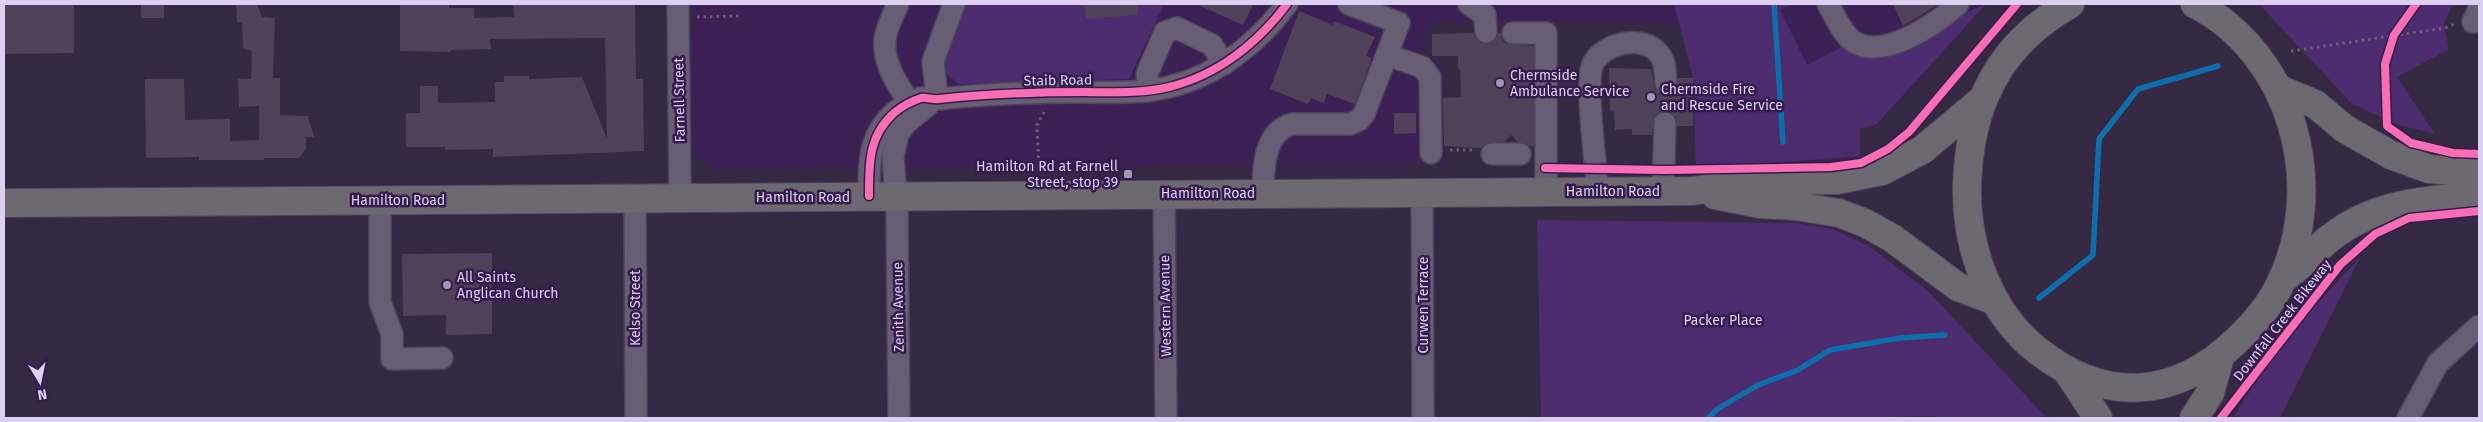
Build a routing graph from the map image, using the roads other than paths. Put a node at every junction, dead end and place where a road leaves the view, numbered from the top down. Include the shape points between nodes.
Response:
1 (898, 4) edge
2 (954, 4) edge
3 (1287, 4) edge
4 (1349, 4) edge
5 (1469, 4) edge
6 (1828, 4) edge
7 (1958, 4) edge
8 (2070, 4) edge
9 (2201, 6) edge
10 (678, 11) edge
11 (2047, 12) edge
12 (1486, 32) dead end
13 (1513, 33) dead end
14 (1387, 55) junction
15 (1224, 64) junction
16 (1666, 83) dead end
17 (2279, 89) junction
18 (1149, 91) junction
19 (1983, 99) junction
20 (937, 100) junction
21 (913, 108) junction
22 (1665, 122) dead end
23 (1488, 152) road end
24 (1520, 154) dead end
25 (1439, 155) road end
26 (2479, 173) edge
27 (1663, 191) junction
28 (1693, 191) junction
29 (1422, 192) junction
30 (1546, 192) junction
31 (1598, 192) junction
32 (1164, 193) junction
33 (1262, 193) junction
34 (869, 196) junction
35 (897, 196) junction
36 (2479, 196) edge
37 (680, 197) junction
38 (635, 198) junction
39 (380, 200) junction
40 (4, 203) edge
41 (2284, 278) junction
42 (1995, 300) junction
43 (2479, 326) edge
44 (2220, 357) junction
45 (442, 358) dead end
46 (2068, 372) junction
47 (636, 418) edge
48 (899, 418) edge
49 (1166, 418) edge
50 (1423, 418) edge
51 (2098, 418) edge
52 (2194, 418) edge
53 (2408, 418) edge

1 - 21 street via 885,39 885,51 888,63
2 - 20 street via 933,61
3 - 15 street, Staib Road via 1257,39
4 - 14 street via 1399,23
5 - 12 street via 1485,15
6 - 7 street via 1847,36 1872,47 1887,45 1918,32
8 - 11 main road
9 - 17 main road via 2247,43
10 - 37 street, Farnell Street
11 - 19 main road via 1996,70
13 - 30 street via 1546,33
14 - 25 street via 1422,68 1430,77
14 - 33 street via 1359,120 1350,124 1292,124 1277,132 1266,152
15 - 18 street, Staib Road via 1192,80
15 - 18 street via 1212,45 1171,28 1165,32 1147,74
16 - 31 street via 1660,54 1647,45 1614,45 1596,59 1590,80 1591,133
17 - 26 main road via 2315,104 2345,130 2391,155 2429,169
17 - 41 main road via 2295,135 2301,187 2295,242
18 - 20 street, Staib Road via 965,95
19 - 28 main road, Hamilton Road via 1922,150 1882,171 1837,180 1760,181
19 - 42 main road via 1970,148 1967,198 1973,245
20 - 21 street, Staib Road
21 - 34 street, Staib Road via 895,112 874,142 869,161
21 - 35 street, Staib Road via 894,144
22 - 27 street
23 - 24 street
27 - 28 main road, Hamilton Road
27 - 31 main road, Hamilton Road
28 - 42 main road, Hamilton Road via 1760,204 1839,213 1892,238 1958,287
29 - 30 main road, Hamilton Road
29 - 33 main road, Hamilton Road
29 - 50 street, Curwen Terrace
30 - 31 main road, Hamilton Road
32 - 33 main road, Hamilton Road
32 - 35 main road, Hamilton Road
32 - 49 street, Western Avenue
34 - 35 main road, Hamilton Road
34 - 37 main road, Hamilton Road
35 - 48 street, Zenith Avenue
36 - 41 main road via 2405,203 2362,218 2330,238 2303,265
37 - 38 main road, Hamilton Road
38 - 39 main road, Hamilton Road
38 - 47 street, Kelso Street
39 - 40 main road, Hamilton Road
39 - 45 street via 380,302 392,334 392,359
41 - 44 main road via 2258,320
42 - 46 main road via 2029,344
43 - 53 street via 2438,363
44 - 46 main road via 2187,377 2147,388 2107,386
44 - 52 main road via 2210,393
46 - 51 main road

